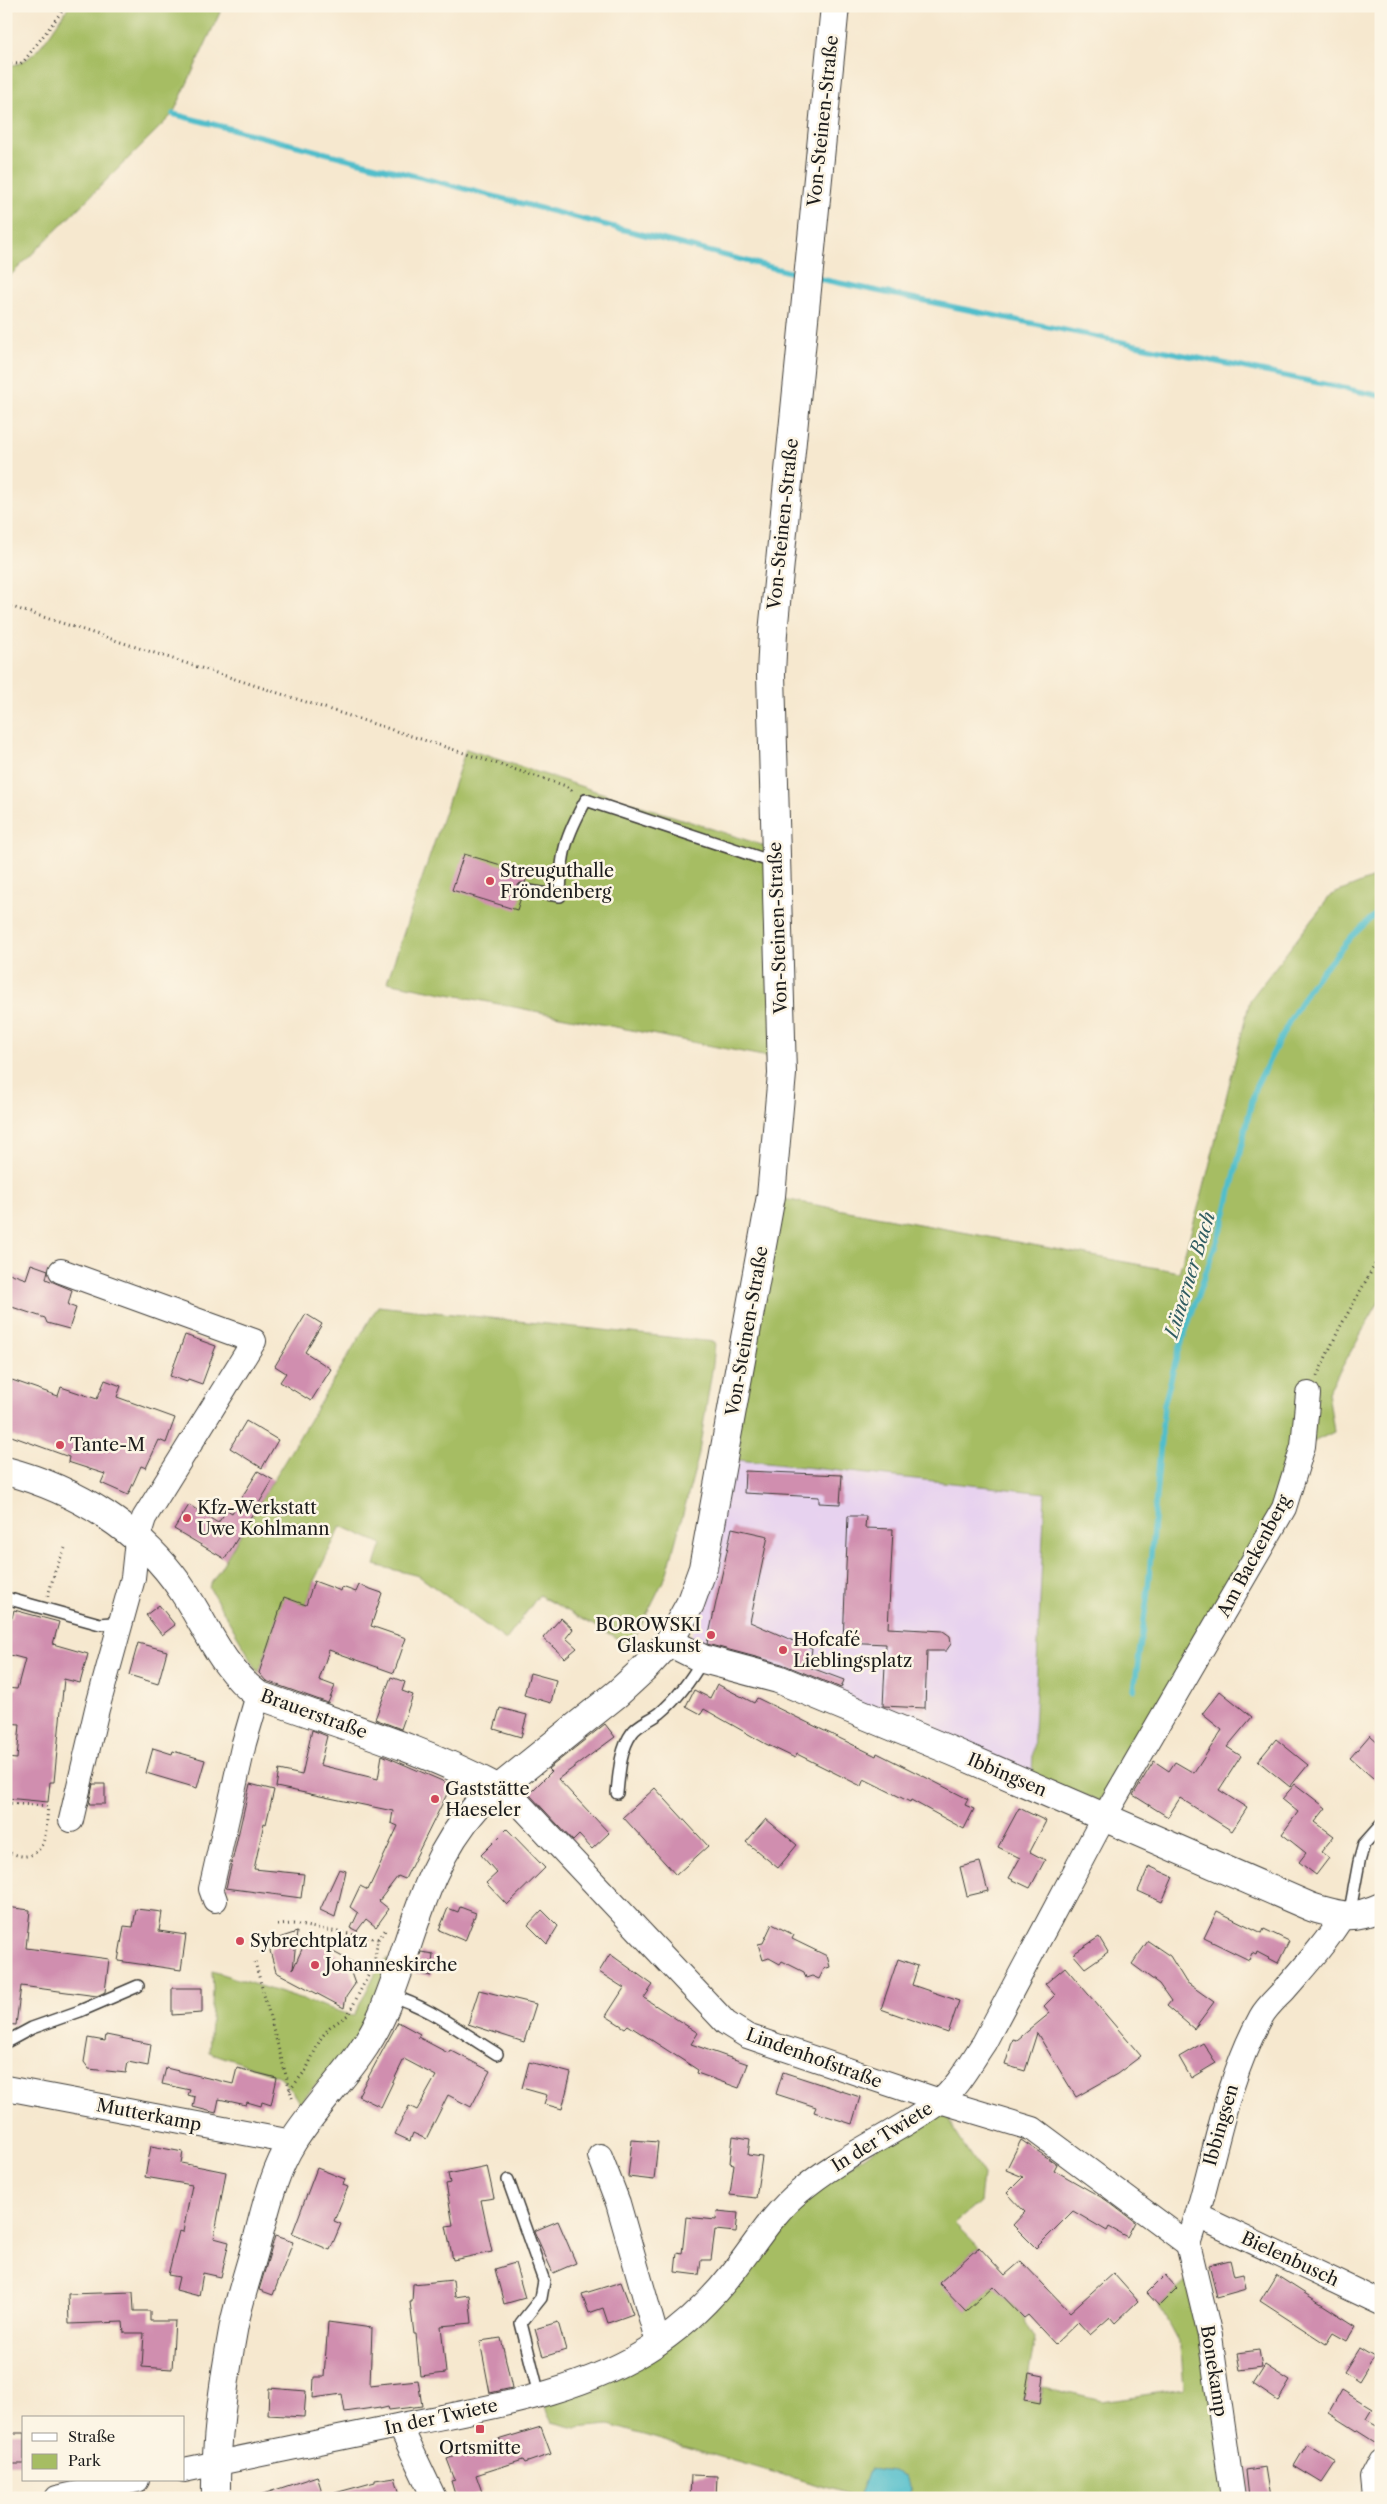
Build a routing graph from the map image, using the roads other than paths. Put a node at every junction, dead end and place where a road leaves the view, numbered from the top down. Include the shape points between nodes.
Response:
1 (835, 6) edge
2 (776, 863) junction
3 (523, 890) dead end
4 (61, 1271) dead end
5 (1308, 1394) road end
6 (6, 1471) edge
7 (137, 1540) junction
8 (6, 1598) edge
9 (122, 1617) junction
10 (669, 1642) junction
11 (703, 1659) junction
12 (258, 1695) junction
13 (497, 1788) junction
14 (617, 1793) dead end
15 (72, 1814) road end
16 (1104, 1817) junction
17 (1381, 1825) edge
18 (216, 1900) dead end
19 (1381, 1907) edge
20 (1346, 1916) junction
21 (138, 1986) dead end
22 (389, 1995) junction
23 (6, 2042) edge
24 (497, 2054) dead end
25 (6, 2088) edge
26 (940, 2101) junction
27 (297, 2135) junction
28 (600, 2156) dead end
29 (508, 2180) dead end
30 (1198, 2216) junction
31 (1188, 2244) junction
32 (1381, 2303) edge
33 (658, 2343) junction
34 (538, 2395) junction
35 (400, 2426) junction
36 (1381, 2461) edge
37 (215, 2464) junction
38 (185, 2470) edge
39 (128, 2482) edge
40 (57, 2498) edge
41 (216, 2498) edge
42 (434, 2498) edge
43 (1233, 2498) edge
44 (1374, 2498) edge

1 - 2 main road, Von-Steinen-Straße via 773,633 771,674
2 - 3 lane via 586,800 571,828 561,858 560,896
2 - 10 main road, Von-Steinen-Straße via 782,1074 771,1196 703,1568 690,1604
4 - 7 street via 254,1340 144,1518
5 - 16 street, Am Backenberg via 1303,1446 1284,1508
6 - 7 main road, Brauerstraße via 70,1493
7 - 9 street via 133,1578
7 - 12 main road, Brauerstraße via 167,1569 217,1650 236,1676
8 - 9 lane via 100,1624 110,1624
9 - 15 street
10 - 11 main road, Ibbingsen
10 - 13 main road, Von-Steinen-Straße via 618,1693
11 - 14 lane via 691,1682 676,1698 632,1732 626,1743
11 - 16 main road, Ibbingsen via 778,1679
12 - 13 main road, Brauerstraße via 431,1757
12 - 18 street via 211,1889
13 - 22 main road, Von-Steinen-Straße via 465,1818 446,1846 418,1909
13 - 26 street, Lindenhofstraße via 512,1796 726,2023 747,2036
16 - 20 main road, Ibbingsen via 1311,1907
16 - 26 street, In der Twiete via 984,2043
17 - 20 lane via 1364,1844
19 - 20 main road
20 - 30 street, Ibbingsen via 1262,2015 1249,2041 1228,2098
21 - 23 lane via 32,2028
22 - 24 lane via 441,2016
22 - 27 main road, Von-Steinen-Straße via 362,2053
25 - 27 street, Mutterkamp
26 - 31 street, Lindenhofstraße via 1033,2129
26 - 33 street, In der Twiete via 851,2155 796,2194 698,2310
27 - 37 main road, Von-Steinen-Straße via 273,2184 234,2324
28 - 33 street via 618,2203
29 - 34 lane via 544,2281 541,2298 521,2323
30 - 31 street, Ibbingsen
30 - 32 street, Bielenbusch
31 - 43 street, Bonekamp via 1210,2336
33 - 34 street, In der Twiete via 615,2367
34 - 35 street, In der Twiete via 479,2411
35 - 37 street, In der Twiete
35 - 42 street
36 - 44 street via 1372,2478
37 - 38 street, In der Twiete
37 - 41 main road, Von-Steinen-Straße
39 - 40 street

